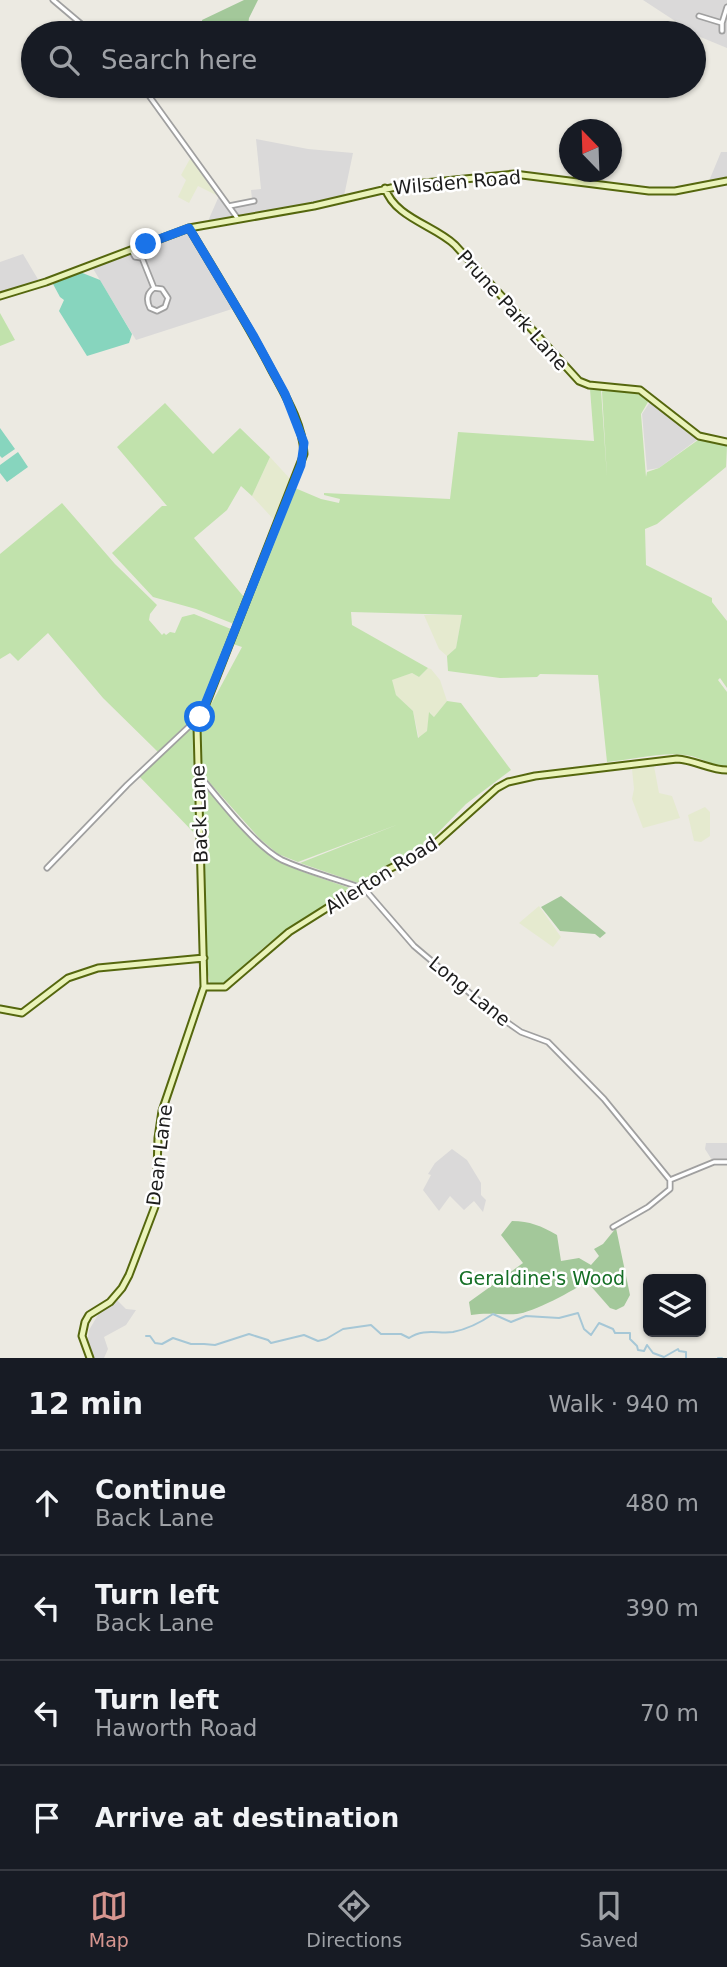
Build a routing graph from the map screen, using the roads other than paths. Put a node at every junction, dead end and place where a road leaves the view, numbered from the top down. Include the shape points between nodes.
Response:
1 (53, 0) edge
2 (727, 7) edge
3 (702, 9) dead end
4 (78, 21) edge
5 (722, 23) junction
6 (722, 31) dead end
7 (151, 98) edge
8 (727, 181) edge
9 (385, 188) junction
10 (254, 201) dead end
11 (229, 206) junction
12 (238, 219) junction
13 (189, 228) junction
14 (146, 244) junction
15 (131, 250) junction
16 (142, 258) junction
17 (154, 288) junction
18 (0, 296) edge
19 (727, 442) edge
20 (200, 717) junction
21 (727, 770) edge
22 (198, 773) junction
23 (47, 868) dead end
24 (360, 887) junction
25 (204, 958) junction
26 (204, 987) junction
27 (0, 1009) edge
28 (727, 1162) edge
29 (670, 1180) junction
30 (613, 1227) dead end
31 (90, 1358) edge

1 - 4 street
2 - 5 street
3 - 5 street via 701,16
5 - 6 street
7 - 11 street
8 - 9 street, Wilsden Road via 685,190 649,191 514,174
9 - 12 street, Wilsden Road
9 - 19 street, Prune Park Lane via 404,213 455,245 579,381 640,390 699,436
10 - 11 street
11 - 12 street
12 - 13 street, Wilsden Road
13 - 14 street, Wilsden Road
13 - 20 street, Back Lane via 285,394 304,443 301,465
14 - 15 street, Wilsden Road
14 - 16 street
15 - 16 street
15 - 18 street, Wilsden Road
16 - 17 street
17 - 17 street via 162,289 168,299 158,311 147,301
20 - 22 street, Back Lane
20 - 23 street
21 - 24 street, Allerton Road via 677,759 508,782 486,796 429,849
22 - 24 street via 270,852
22 - 25 street, Back Lane
24 - 26 street, Allerton Road via 289,932 225,986
24 - 29 street, Long Lane via 414,946 491,1011 522,1032 548,1042 604,1099
25 - 26 street, Back Lane
25 - 27 street via 98,968 68,978 22,1013
26 - 31 street, Dean Lane via 162,1111 156,1204 122,1288 85,1322 82,1336
28 - 29 street via 714,1162
29 - 30 street via 670,1189

